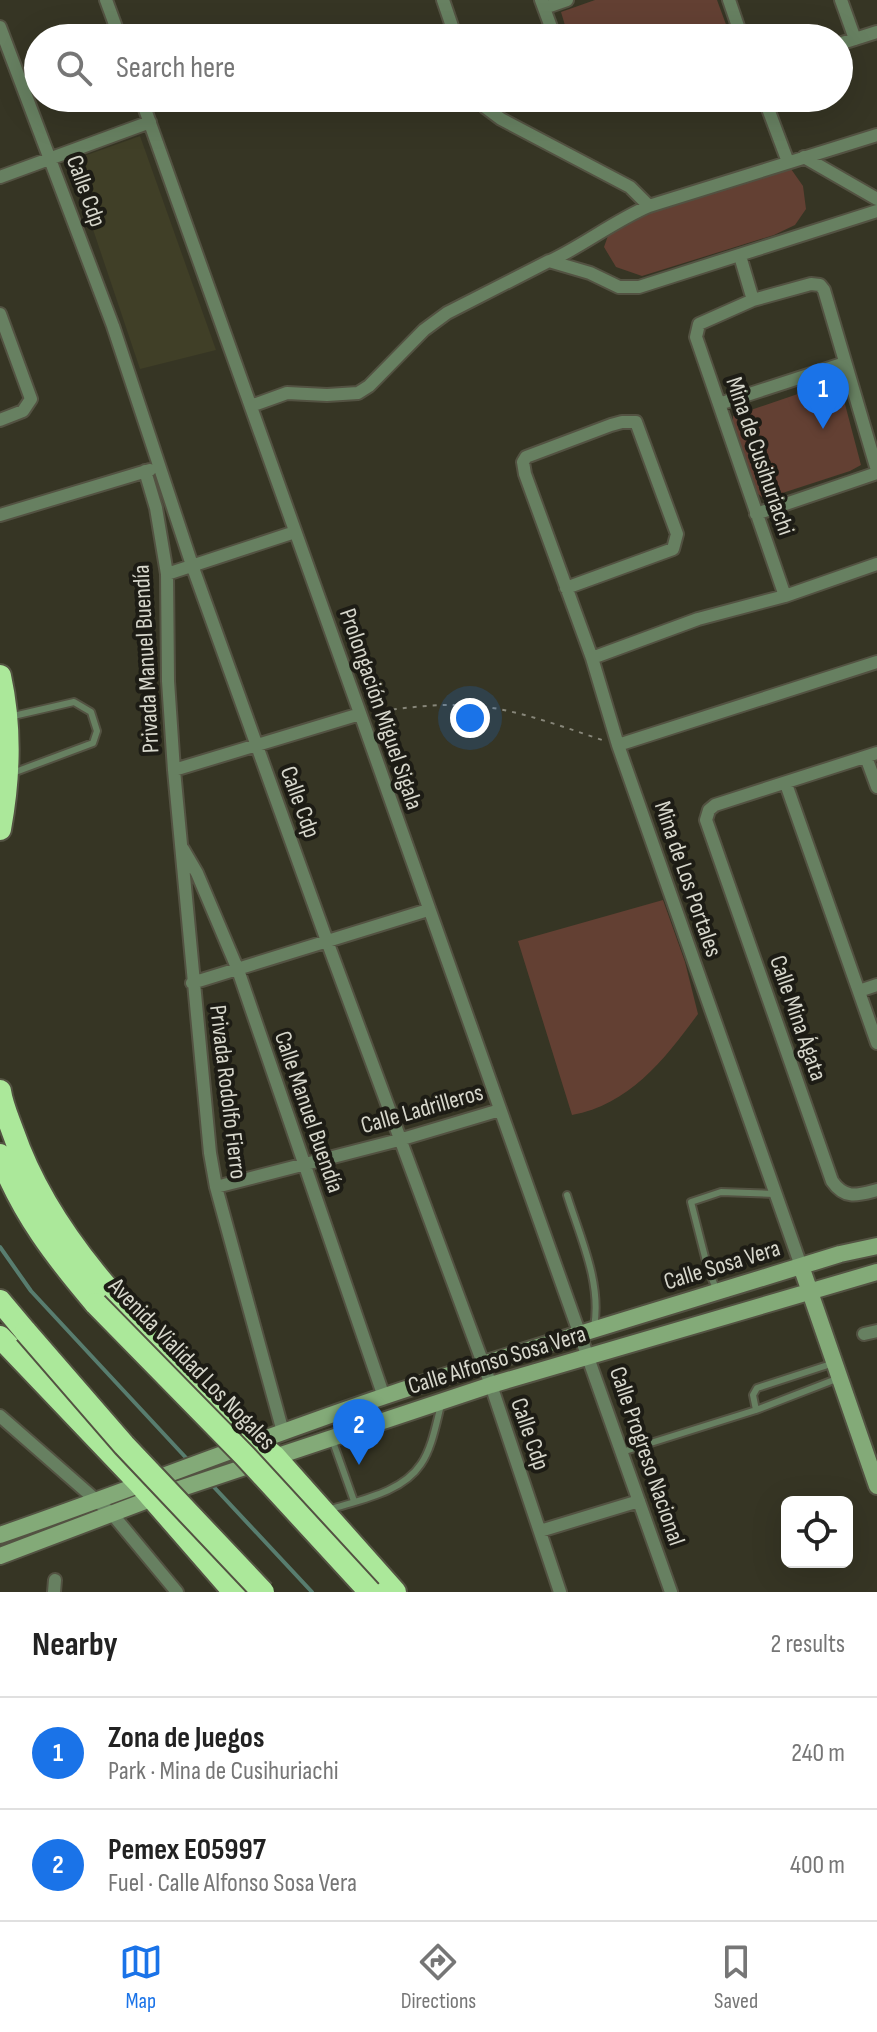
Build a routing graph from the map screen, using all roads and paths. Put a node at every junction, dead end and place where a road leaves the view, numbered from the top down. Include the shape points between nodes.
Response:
1 (106, 0) edge
2 (443, 0) edge
3 (567, 0) edge
4 (729, 0) edge
5 (841, 0) edge
6 (542, 4) edge
7 (115, 24) edge
8 (451, 24) edge
9 (550, 24) edge
10 (737, 24) edge
11 (850, 24) edge
12 (0, 27) edge
13 (877, 32) edge
14 (853, 33) edge
15 (855, 39) joint
16 (24, 90) edge
17 (32, 112) edge
18 (146, 112) edge
19 (492, 112) edge
20 (769, 112) edge
21 (150, 122) junction
22 (877, 135) edge
23 (804, 157) junction
24 (50, 158) junction
25 (788, 162) junction
26 (0, 177) edge
27 (877, 199) edge
28 (649, 206) junction
29 (877, 211) edge
30 (740, 256) junction
31 (549, 261) junction
32 (753, 300) junction
33 (0, 314) edge
34 (845, 363) junction
35 (719, 404) junction
36 (251, 406) junction
37 (0, 420) edge
38 (161, 466) junction
39 (145, 471) junction
40 (877, 471) edge
41 (756, 514) junction
42 (0, 515) edge
43 (295, 532) junction
44 (877, 564) edge
45 (192, 565) junction
46 (167, 574) junction
47 (566, 588) junction
48 (785, 596) junction
49 (592, 658) junction
50 (877, 662) edge
51 (0, 676) edge
52 (360, 714) junction
53 (6, 717) junction
54 (618, 745) junction
55 (257, 746) junction
56 (872, 755) edge
57 (174, 770) junction
58 (7, 776) junction
59 (786, 784) junction
60 (877, 787) edge
61 (0, 829) edge
62 (181, 846) junction
63 (428, 910) junction
64 (327, 941) junction
65 (238, 970) junction
66 (192, 983) junction
67 (877, 985) edge
68 (859, 991) junction
69 (877, 1043) edge
70 (0, 1091) edge
71 (500, 1110) junction
72 (399, 1140) junction
73 (0, 1155) edge
74 (304, 1163) junction
75 (216, 1187) junction
76 (877, 1190) edge
77 (775, 1194) junction
78 (567, 1195) dead end
79 (877, 1246) edge
80 (801, 1266) junction
81 (877, 1272) edge
82 (717, 1292) junction
83 (809, 1293) junction
84 (0, 1301) edge
85 (588, 1331) junction
86 (0, 1337) edge
87 (589, 1356) junction
88 (482, 1364) junction
89 (837, 1371) junction
90 (491, 1385) junction
91 (384, 1397) junction
92 (442, 1401) junction
93 (362, 1406) junction
94 (756, 1410) junction
95 (0, 1416) edge
96 (369, 1425) junction
97 (283, 1432) junction
98 (332, 1439) junction
99 (256, 1441) junction
100 (622, 1452) junction
101 (275, 1457) junction
102 (877, 1486) edge
103 (151, 1490) junction
104 (98, 1501) junction
105 (354, 1501) junction
106 (639, 1501) junction
107 (324, 1511) junction
108 (113, 1515) junction
109 (540, 1531) junction
110 (0, 1535) edge
111 (0, 1556) edge
112 (177, 1592) edge
113 (234, 1592) edge
114 (263, 1592) edge
115 (370, 1592) edge
116 (395, 1592) edge
117 (560, 1592) edge
118 (671, 1592) edge

1 - 7 street
2 - 8 street
3 - 6 street
4 - 10 street
5 - 11 street
6 - 9 street
12 - 16 street, Calle Cdp
13 - 15 street
14 - 15 street
17 - 24 street, Calle Cdp
18 - 21 street, Prolongación Miguel Sigala
19 - 28 street via 630,187
20 - 25 street
21 - 24 street
21 - 36 street, Prolongación Miguel Sigala
22 - 23 street
23 - 25 street
23 - 27 street
24 - 26 street
24 - 38 street, Calle Cdp
25 - 28 street
28 - 31 street
29 - 30 street
30 - 31 street via 639,287 619,287
30 - 32 street
31 - 36 street via 447,313 358,393 287,393
32 - 34 street via 820,285
32 - 35 street, Mina de Cusihuriachi via 702,321 697,329
33 - 37 street via 31,399 23,411
34 - 35 street
34 - 40 street
35 - 41 street, Mina de Cusihuriachi
36 - 43 street, Prolongación Miguel Sigala
38 - 39 street
38 - 45 street, Calle Cdp
39 - 42 street
39 - 46 street, Privada Manuel Buendía
40 - 41 street
41 - 48 street, Mina de Cusihuriachi
43 - 45 street
43 - 52 street, Prolongación Miguel Sigala
44 - 48 street
45 - 46 street
45 - 55 street, Calle Cdp
46 - 57 street, Privada Manuel Buendía
47 - 47 street, Mina de Los Portales via 676,545 677,534 636,422 611,425 523,462
47 - 49 street, Mina de Los Portales
48 - 49 street via 698,619
49 - 54 street, Mina de Los Portales
50 - 54 street
51 - 53 highway
52 - 54 path via 412,707 484,707
52 - 55 street
52 - 63 street, Prolongación Miguel Sigala
53 - 58 highway
53 - 58 lane via 74,702 91,712 97,731 93,743 78,751
54 - 77 street, Mina de Los Portales
55 - 57 street
55 - 64 street, Calle Cdp
56 - 59 street
56 - 60 street
57 - 62 street, Privada Manuel Buendía
58 - 61 highway
59 - 68 street
59 - 76 street, Calle Mina Ágata via 715,805 706,820 832,1181 847,1195
62 - 65 street, Calle Manuel Buendía
62 - 66 street, Privada Rodolfo Fierro
63 - 64 street
63 - 71 street, Prolongación Miguel Sigala
64 - 65 street
64 - 72 street, Calle Cdp
65 - 66 street
65 - 74 street, Calle Manuel Buendía
66 - 75 street, Privada Rodolfo Fierro
67 - 68 street
68 - 69 street
70 - 99 highway via 29,1174 68,1238 111,1292
71 - 72 street, Calle Ladrilleros
71 - 85 street, Prolongación Miguel Sigala
72 - 74 street, Calle Ladrilleros
72 - 88 street, Calle Cdp
73 - 115 highway, Avenida Vialidad Los Nogales, bridge via 54,1256
74 - 75 street, Calle Ladrilleros
74 - 91 street, Calle Manuel Buendía
75 - 97 street, Privada Rodolfo Fierro
77 - 80 street, Mina de Los Portales
77 - 82 lane via 721,1192 691,1202
78 - 85 lane via 594,1286 597,1310
79 - 80 main road, Calle Sosa Vera
80 - 82 main road, Calle Sosa Vera
80 - 83 main road
81 - 83 main road, Calle Alfonso Sosa Vera
82 - 85 main road, Calle Sosa Vera
83 - 87 main road, Calle Alfonso Sosa Vera
83 - 89 main road
84 - 114 highway, bridge via 124,1445
85 - 87 street, Calle Progreso Nacional
85 - 88 main road, Calle Alfonso Sosa Vera
86 - 103 highway
87 - 90 main road, Calle Alfonso Sosa Vera
87 - 100 street, Calle Progreso Nacional
88 - 90 street, Calle Cdp
88 - 91 main road, Calle Alfonso Sosa Vera
89 - 94 lane
89 - 94 lane via 757,1388
89 - 102 main road
90 - 92 main road, Calle Alfonso Sosa Vera
90 - 109 street, Calle Cdp
91 - 93 main road, Calle Alfonso Sosa Vera
92 - 96 main road, Calle Alfonso Sosa Vera
92 - 105 lane via 422,1464 394,1488
93 - 96 main road
93 - 97 main road, Calle Alfonso Sosa Vera
94 - 100 lane
95 - 104 street
96 - 98 main road, Calle Alfonso Sosa Vera
97 - 99 main road, Calle Alfonso Sosa Vera
98 - 101 main road, Calle Alfonso Sosa Vera
98 - 105 lane
99 - 101 highway
99 - 103 main road, Calle Alfonso Sosa Vera, bridge
100 - 106 street, Calle Progreso Nacional
101 - 103 main road, Calle Alfonso Sosa Vera, bridge
101 - 107 highway
103 - 104 main road, Calle Alfonso Sosa Vera
103 - 108 main road, Calle Alfonso Sosa Vera
103 - 113 highway
104 - 108 street
104 - 110 main road, Calle Alfonso Sosa Vera
105 - 107 lane
106 - 109 street
106 - 118 street, Calle Progreso Nacional
107 - 116 highway
108 - 111 main road, Calle Alfonso Sosa Vera
108 - 112 street
109 - 117 street, Calle Cdp

